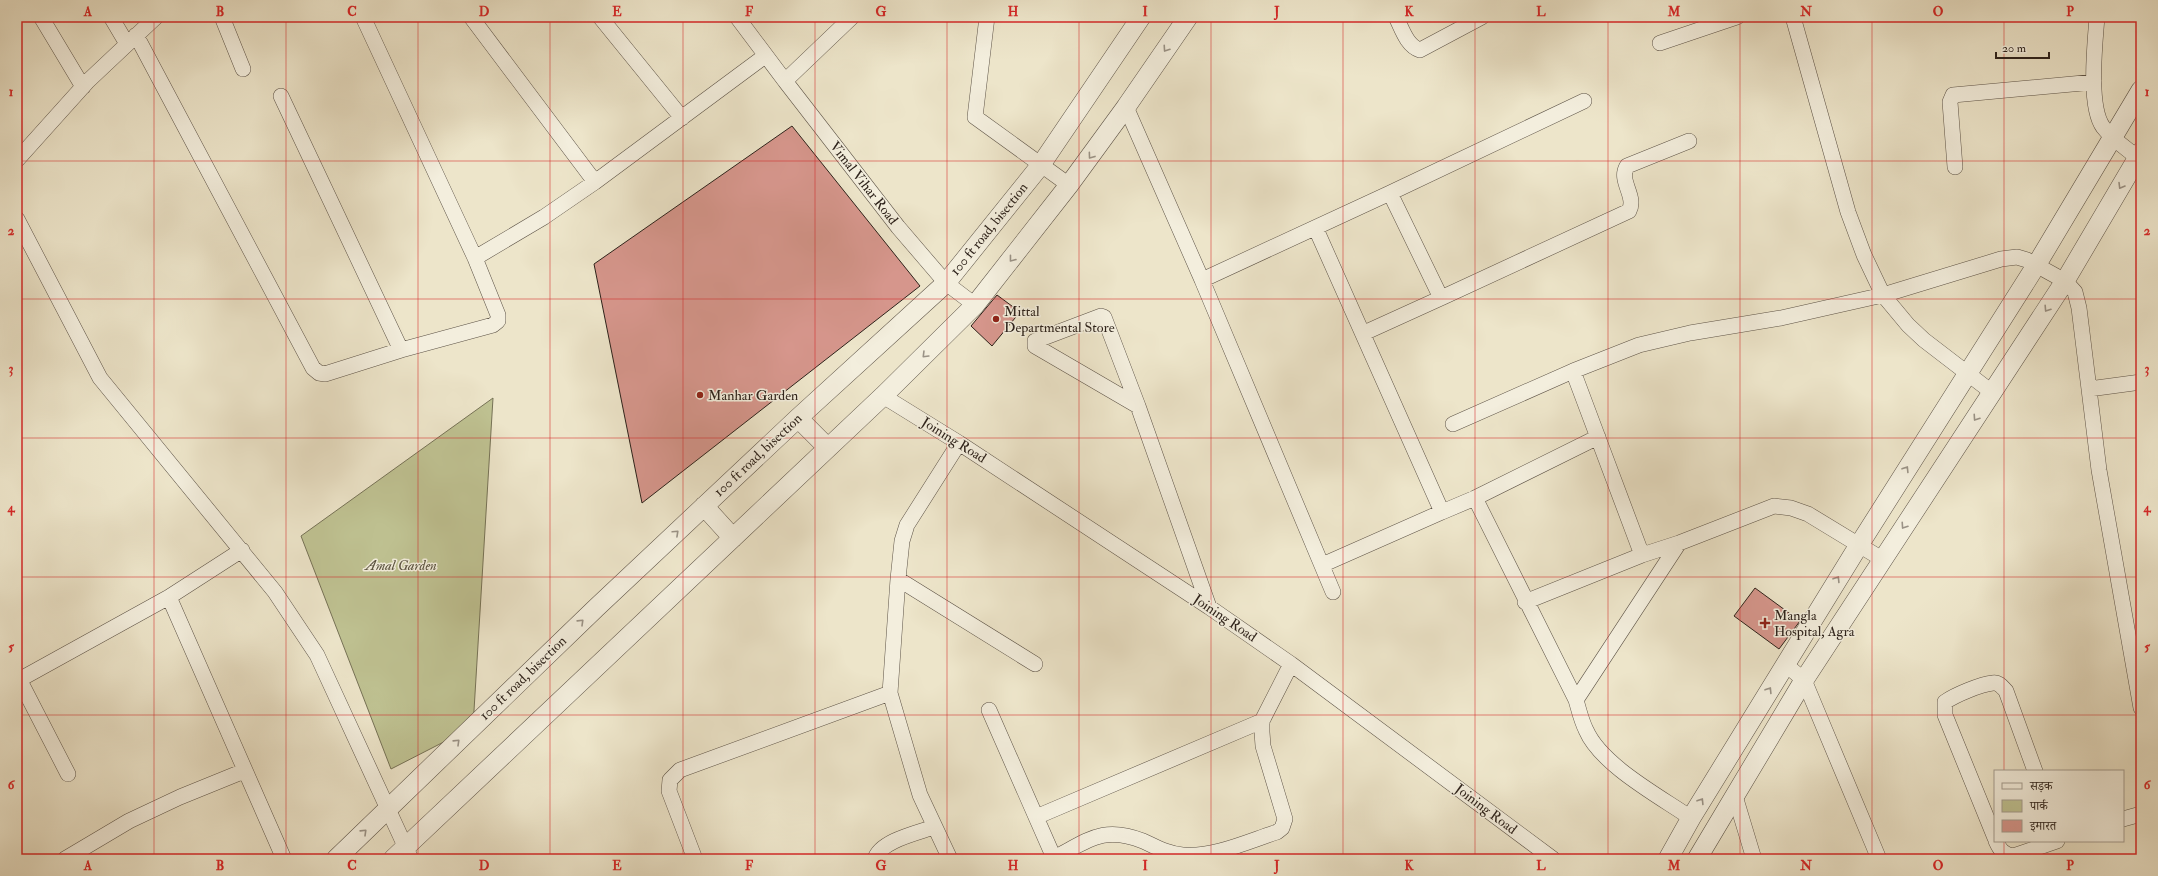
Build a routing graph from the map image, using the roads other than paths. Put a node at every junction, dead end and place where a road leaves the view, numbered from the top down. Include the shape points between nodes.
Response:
1 (41, 17) edge
2 (111, 17) edge
3 (156, 17) edge
4 (222, 17) edge
5 (363, 17) edge
6 (471, 17) edge
7 (600, 17) edge
8 (737, 17) edge
9 (852, 17) edge
10 (988, 17) edge
11 (1141, 17) edge
12 (1188, 17) edge
13 (1396, 17) edge
14 (1482, 17) edge
15 (1737, 17) edge
16 (1793, 17) edge
17 (2096, 17) edge
18 (132, 40) junction
19 (1660, 43) dead end
20 (765, 56) junction
21 (243, 69) dead end
22 (785, 81) junction
23 (2094, 82) junction
24 (83, 87) junction
25 (2141, 90) edge
26 (281, 96) dead end
27 (1584, 101) dead end
28 (1126, 107) junction
29 (682, 118) junction
30 (2112, 136) junction
31 (1689, 142) dead end
32 (2139, 155) edge
33 (17, 160) edge
34 (1040, 166) junction
35 (1955, 167) dead end
36 (595, 182) junction
37 (1069, 185) junction
38 (1390, 193) junction
39 (17, 219) edge
40 (1316, 229) junction
41 (475, 258) junction
42 (2037, 264) junction
43 (1202, 280) junction
44 (2065, 281) junction
45 (946, 283) junction
46 (1883, 295) junction
47 (1441, 298) junction
48 (975, 305) junction
49 (1364, 333) junction
50 (401, 350) junction
51 (1573, 371) junction
52 (1967, 373) junction
53 (2141, 382) edge
54 (2088, 389) junction
55 (1993, 393) junction
56 (883, 396) junction
57 (1138, 406) junction
58 (798, 418) junction
59 (1452, 424) dead end
60 (1598, 437) junction
61 (959, 443) junction
62 (828, 448) junction
63 (1475, 498) junction
64 (704, 506) junction
65 (1442, 512) junction
66 (733, 538) junction
67 (1679, 543) junction
68 (1859, 545) junction
69 (242, 550) junction
70 (1642, 554) junction
71 (1882, 559) junction
72 (1322, 566) junction
73 (898, 579) junction
74 (1333, 592) dead end
75 (169, 597) junction
76 (1525, 602) junction
77 (1209, 607) junction
78 (1035, 664) dead end
79 (1291, 664) junction
80 (1785, 664) junction
81 (18, 680) edge
82 (1804, 680) junction
83 (890, 693) junction
84 (1576, 700) junction
85 (2141, 708) edge
86 (989, 710) dead end
87 (1262, 721) junction
88 (2035, 770) edge
89 (244, 771) junction
90 (68, 774) dead end
91 (1735, 796) junction
92 (387, 810) junction
93 (2141, 814) edge
94 (1036, 817) junction
95 (1690, 818) junction
96 (2124, 819) edge
97 (934, 827) junction
98 (1994, 835) edge
99 (1996, 842) edge
100 (2054, 842) edge
101 (403, 855) edge
102 (65, 859) edge
103 (284, 859) edge
104 (336, 859) edge
105 (695, 859) edge
106 (875, 859) edge
107 (950, 859) edge
108 (1053, 859) edge
109 (1553, 859) edge
110 (1668, 859) edge
111 (1698, 859) edge
112 (1754, 859) edge
113 (1879, 859) edge

1 - 24 street
2 - 18 street
3 - 18 street
4 - 21 street
5 - 41 street
6 - 36 street
7 - 29 street
8 - 20 street, Vimal Vihar Road
9 - 22 street
10 - 34 street via 975,117
11 - 34 street, 100 ft road, bisection
12 -> 28 street
13 - 14 street via 1409,43 1420,50
15 - 19 street
16 - 46 street via 1848,212
17 - 23 street
18 - 24 street
18 - 50 street via 313,368 319,374 325,374
20 - 22 street, Vimal Vihar Road
20 - 29 street
22 - 45 street, Vimal Vihar Road via 898,227
23 - 30 street via 2097,112 2103,127
23 - 35 street via 1953,95 1950,102
24 - 33 street
25 - 30 street
26 - 50 street
27 - 38 street
28 -> 37 street
28 - 43 street
29 - 36 street
30 - 32 street
30 - 42 street
31 - 47 street via 1627,166 1624,176 1632,202 1629,211
32 -> 44 street
34 - 37 street
34 - 45 street, 100 ft road, bisection
36 - 41 street via 544,217
37 -> 48 street
38 - 40 street
38 - 47 street
39 - 69 street via 100,378
40 - 43 street
40 - 49 street
41 - 50 street via 498,315 498,321 493,325
42 - 44 street
42 - 46 street via 2017,257 2001,259
42 - 52 street
43 - 72 street
44 - 54 street via 2075,292 2079,308
44 -> 55 street
45 - 48 street, Vimal Vihar Road
45 - 58 street, 100 ft road, bisection
46 - 51 street via 1781,318 1690,333 1639,345
46 - 52 street via 1918,335
47 - 49 street
48 -> 56 street
49 - 65 street
51 - 59 street
51 - 60 street
52 - 55 street
68 -> 52 street
53 - 54 street
54 - 85 street
55 -> 71 street
56 - 61 street, Joining Road
56 - 62 street
57 - 57 street via 1035,346 1035,341 1103,316
57 - 77 street
58 - 62 street
58 - 64 street, 100 ft road, bisection
60 - 63 street
60 - 70 street
61 - 73 street via 907,525 902,541
61 - 77 street, Joining Road
62 - 66 street
63 - 65 street
63 - 76 street
64 - 66 street
92 -> 64 street, 100 ft road, bisection
65 - 72 street
66 - 101 street
67 - 68 street via 1774,506 1808,514
67 - 70 street
67 - 84 street
68 - 71 street
80 -> 68 street
69 - 75 street
69 - 92 street via 276,592 317,655
70 - 76 street
71 - 82 street
72 - 74 street
73 - 78 street
73 - 83 street
75 - 81 street
75 - 89 street
76 - 84 street
77 - 79 street, Joining Road
79 - 87 street
79 - 109 street, Joining Road
80 - 82 street
95 -> 80 street
81 - 90 street
82 - 91 street
82 - 113 street
83 - 97 street via 920,795
83 - 105 street via 680,770 670,780 669,791
84 - 95 street via 1586,730 1614,765
86 - 94 street
87 - 94 street
87 - 108 street via 1263,746 1285,819 1282,828 1277,832 1202,855 1165,852 1127,835 1112,833 1102,835
88 - 98 street via 2006,691 2001,685 1994,683 1951,697 1945,702 1946,715
89 - 102 street via 129,821
89 - 103 street
91 - 111 street
91 - 112 street
92 - 101 street
104 -> 92 street, 100 ft road, bisection
93 - 96 street
94 - 108 street
95 - 110 street
97 - 106 street via 886,845
97 - 107 street
99 - 100 street via 2000,850 2014,856

